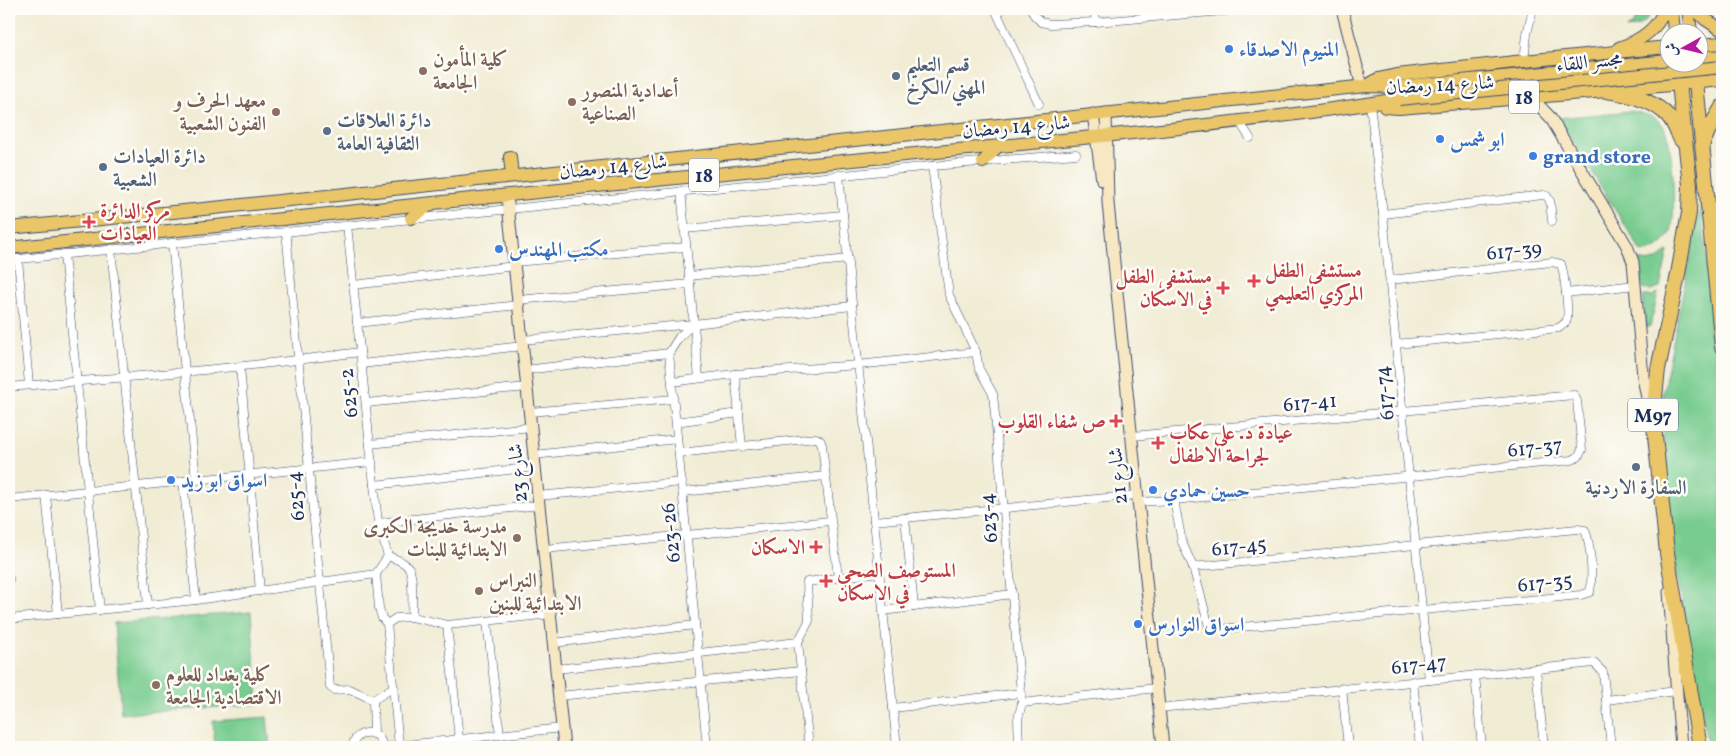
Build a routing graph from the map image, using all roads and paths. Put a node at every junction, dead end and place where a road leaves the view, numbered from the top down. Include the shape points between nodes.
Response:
1 (995, 9) edge
2 (1031, 9) edge
3 (1094, 9) edge
4 (1148, 9) edge
5 (1246, 9) edge
6 (1342, 9) edge
7 (1533, 9) edge
8 (1665, 9) edge
9 (1672, 9) edge
10 (1688, 9) edge
11 (1695, 9) edge
12 (1148, 18) junction
13 (1096, 22) junction
14 (1673, 22) edge
15 (1690, 22) edge
16 (1722, 30) edge
17 (1722, 43) edge
18 (1708, 44) edge
19 (1658, 48) edge
20 (1604, 53) junction
21 (1722, 56) edge
22 (1708, 57) edge
23 (1524, 61) junction
24 (1658, 62) edge
25 (1722, 67) edge
26 (1696, 79) junction
27 (1679, 80) junction
28 (1722, 80) edge
29 (1364, 86) junction
30 (1607, 91) junction
31 (1398, 93) junction
32 (1531, 97) junction
33 (1039, 104) dead end
34 (1370, 104) junction
35 (1722, 107) edge
36 (1100, 114) junction
37 (1239, 121) junction
38 (1101, 137) junction
39 (1250, 138) dead end
40 (997, 146) junction
41 (1702, 146) junction
42 (1685, 147) junction
43 (1076, 154) dead end
44 (510, 156) dead end
45 (983, 162) junction
46 (932, 166) junction
47 (839, 175) junction
48 (512, 176) junction
49 (681, 191) junction
50 (600, 192) junction
51 (507, 195) junction
52 (433, 203) junction
53 (509, 208) junction
54 (1383, 214) junction
55 (843, 215) junction
56 (411, 218) junction
57 (1552, 221) dead end
58 (347, 225) junction
59 (9, 228) edge
60 (684, 229) junction
61 (286, 231) junction
62 (172, 242) junction
63 (686, 247) junction
64 (9, 248) edge
65 (111, 249) junction
66 (64, 254) junction
67 (18, 259) junction
68 (848, 259) junction
69 (9, 260) edge
70 (514, 264) junction
71 (689, 280) junction
72 (1390, 280) junction
73 (353, 285) junction
74 (1635, 285) junction
75 (1566, 293) junction
76 (518, 303) junction
77 (852, 306) junction
78 (357, 323) junction
79 (693, 324) junction
80 (522, 343) junction
81 (1396, 344) junction
82 (1722, 347) edge
83 (360, 352) junction
84 (976, 352) junction
85 (669, 353) junction
86 (298, 360) junction
87 (362, 364) junction
88 (858, 365) junction
89 (240, 367) junction
90 (525, 370) junction
91 (184, 372) junction
92 (735, 374) junction
93 (124, 377) junction
94 (698, 378) junction
95 (77, 381) junction
96 (672, 382) junction
97 (29, 385) junction
98 (9, 387) edge
99 (527, 387) junction
100 (673, 399) junction
101 (366, 403) junction
102 (1402, 410) junction
103 (530, 412) junction
104 (739, 413) junction
105 (676, 422) junction
106 (531, 427) junction
107 (1654, 432) junction
108 (1132, 436) junction
109 (677, 439) junction
110 (370, 444) junction
111 (742, 447) junction
112 (679, 453) junction
113 (534, 455) junction
114 (372, 462) junction
115 (535, 467) junction
116 (308, 468) junction
117 (249, 474) junction
118 (825, 476) junction
119 (1409, 476) junction
120 (196, 480) junction
121 (183, 481) junction
122 (682, 482) junction
123 (374, 484) junction
124 (136, 486) junction
125 (88, 491) junction
126 (682, 492) junction
127 (46, 495) junction
128 (1138, 498) junction
129 (9, 499) edge
130 (539, 500) junction
131 (1174, 500) junction
132 (1004, 508) junction
133 (905, 518) junction
134 (830, 522) junction
135 (874, 522) junction
136 (378, 523) junction
137 (687, 534) junction
138 (1416, 544) junction
139 (544, 548) junction
140 (1667, 553) junction
141 (388, 556) junction
142 (1193, 567) junction
143 (879, 572) junction
144 (376, 574) junction
145 (838, 577) junction
146 (319, 582) junction
147 (260, 591) junction
148 (1012, 594) junction
149 (196, 600) junction
150 (148, 605) junction
151 (914, 607) junction
152 (100, 610) junction
153 (883, 611) junction
154 (1422, 611) junction
155 (58, 614) junction
156 (551, 614) junction
157 (412, 617) junction
158 (9, 619) edge
159 (487, 621) junction
160 (387, 624) junction
161 (447, 625) junction
162 (695, 625) junction
163 (798, 642) junction
164 (554, 643) junction
165 (698, 653) junction
166 (556, 669) junction
167 (1536, 669) junction
168 (802, 671) junction
169 (1475, 675) junction
170 (1429, 680) junction
171 (1413, 681) junction
172 (701, 682) junction
173 (394, 687) junction
174 (1157, 688) junction
175 (1342, 688) junction
176 (1676, 691) junction
177 (1021, 693) junction
178 (559, 696) junction
179 (373, 700) junction
180 (1606, 700) junction
181 (1022, 704) junction
182 (893, 708) junction
183 (1159, 708) junction
184 (562, 728) junction
185 (374, 734) junction
186 (500, 734) junction
187 (459, 739) junction
188 (437, 744) edge
189 (352, 747) edge
190 (391, 747) edge
191 (564, 747) edge
192 (707, 747) edge
193 (809, 747) edge
194 (897, 747) edge
195 (1019, 747) edge
196 (1163, 747) edge
197 (1348, 747) edge
198 (1420, 747) edge
199 (1482, 747) edge
200 (1544, 747) edge
201 (1611, 747) edge
202 (1681, 747) edge
203 (1700, 747) edge

1 - 33 street
2 - 13 street via 1041,22 1050,24
3 - 13 street
4 - 12 street
5 - 12 street
6 - 29 street
7 - 23 street
8 - 20 main road via 1647,34
9 - 14 main road
10 - 15 main road
11 - 16 main road
12 - 13 street
17 - 18 main road
19 - 20 main road, شارع 14 رمضان / 18
20 - 23 main road, شارع 14 رمضان / 18
21 - 22 main road
23 - 29 main road, شارع 14 رمضان / 18 via 1397,75
24 - 31 main road, مجسر اللقاء
25 - 31 main road, مجسر اللقاء, bridge
26 - 27 main road, شارع 14 رمضان / 18
26 - 28 main road, شارع 14 رمضان / 18
26 - 41 highway
27 - 30 main road, شارع 14 رمضان / 18
27 - 42 highway, M97
29 - 31 main road, شارع 14 رمضان / 18
29 - 36 main road, شارع 14 رمضان / 18
30 - 32 main road, شارع 14 رمضان / 18
30 - 42 highway via 1623,93 1659,109 1671,121
31 - 34 main road, شارع 14 رمضان / 18
32 - 34 main road, شارع 14 رمضان / 18 via 1399,108
32 - 74 street via 1550,117 1627,246
34 - 37 main road, شارع 14 رمضان / 18
34 - 54 street, 617-74
35 - 41 highway
36 - 38 street, شارع 21
36 - 48 main road, شارع 14 رمضان / 18
37 - 38 main road, شارع 14 رمضان / 18
37 - 39 street
38 - 40 main road, شارع 14 رمضان / 18
38 - 108 street, شارع 21 via 1102,181 1108,201
40 - 45 main road
40 - 50 main road, شارع 14 رمضان / 18
41 - 82 highway
42 - 107 highway, M97 via 1690,185 1689,213 1655,384
43 - 45 street
44 - 48 main road
45 - 46 street
46 - 47 street
46 - 84 street, 623-4 via 949,295
47 - 49 street
47 - 55 street
48 - 59 main road, شارع 14 رمضان / 18
49 - 50 street
49 - 60 street
50 - 51 main road, شارع 14 رمضان / 18
50 - 53 street
51 - 52 main road, شارع 14 رمضان / 18
51 - 53 street, شارع 23
52 - 56 main road
52 - 64 main road, شارع 14 رمضان / 18
53 - 56 street
53 - 70 street, شارع 23
54 - 57 street via 1543,195 1550,201
54 - 72 street, 617-74
55 - 60 street
55 - 68 street
56 - 58 street
58 - 61 street
58 - 73 street, 625-2
60 - 63 street
61 - 62 street
61 - 86 street, 625-4
62 - 65 street
62 - 91 street
63 - 70 street
63 - 71 street
65 - 66 street
65 - 93 street
66 - 67 street
66 - 95 street
67 - 69 street
67 - 97 street
68 - 71 street
68 - 77 street
70 - 73 street
70 - 76 street, شارع 23
71 - 76 street
71 - 79 street
72 - 75 street, 617-39 via 1552,262 1561,264
72 - 81 street, 617-74
73 - 78 street, 625-2
74 - 75 street
74 - 107 street via 1643,377
75 - 81 street, 617-39 via 1566,323 1559,328
76 - 78 street
76 - 80 street, شارع 23
77 - 79 street
77 - 88 street
78 - 83 street, 625-2
79 - 80 street
79 - 85 street via 678,337
79 - 94 street
80 - 87 street
80 - 90 street, شارع 23
81 - 102 street, 617-74
83 - 86 street
83 - 87 street, 625-2
84 - 88 street
84 - 132 street, 623-4 via 979,369 993,394
85 - 90 street
85 - 96 street, 623-26
86 - 89 street
86 - 116 street, 625-4
87 - 101 street, 625-2
88 - 92 street
88 - 135 street
89 - 91 street
89 - 117 street
90 - 99 street, شارع 23
91 - 93 street
91 - 120 street
92 - 94 street
92 - 104 street
93 - 95 street
93 - 124 street
94 - 96 street
95 - 97 street
95 - 125 street
96 - 100 street, 623-26
97 - 98 street
99 - 101 street
99 - 103 street, شارع 23
100 - 103 street
100 - 105 street, 623-26
101 - 110 street, 625-2
102 - 108 street, 617-41
102 - 119 street, 617-74
102 - 119 street, 617-37 via 1574,394 1577,402 1582,450 1572,460
103 - 106 street, شارع 23
104 - 105 street
104 - 111 street
105 - 109 street, 623-26
106 - 110 street
106 - 113 street, شارع 23
107 - 140 highway, M97
108 - 128 street, شارع 21
109 - 112 street, 623-26
109 - 113 street
110 - 114 street, 625-2
111 - 112 street
111 - 118 street via 816,438 822,445
112 - 122 street, 623-26
113 - 115 street, شارع 23
114 - 116 street
114 - 123 street, 625-2
115 - 123 street
115 - 130 street, شارع 23
116 - 117 street
116 - 146 street, 625-4
117 - 120 street
117 - 147 street
118 - 126 street
118 - 134 street
119 - 131 street
119 - 138 street, 617-74
120 - 121 street
121 - 124 street
121 - 149 street
122 - 126 street, 623-26
122 - 130 street
123 - 136 street, 625-2
124 - 125 street
124 - 150 street
125 - 127 street
125 - 152 street
126 - 137 street, 623-26
127 - 129 street
127 - 155 street
128 - 131 street
128 - 132 street
128 - 174 street, شارع 21
130 - 136 street
130 - 139 street, شارع 23
131 - 142 street via 1182,542
132 - 133 street
132 - 148 street, 623-4
133 - 135 street
133 - 151 street
134 - 137 street
134 - 145 street
135 - 143 street
136 - 141 street, 625-2
137 - 139 street
137 - 162 street, 623-26
138 - 142 street, 617-45
138 - 154 street, 617-74
138 - 154 street, 617-35 via 1577,528 1585,530 1588,538 1590,592
139 - 156 street, شارع 23
140 - 176 street
140 - 203 highway, M97
141 - 144 street
141 - 157 street via 402,561 411,574
142 - 154 street, 617-45 via 1210,630
143 - 145 street
143 - 153 street
144 - 146 street
144 - 160 street via 379,608
145 - 163 street via 807,582 809,621
146 - 147 street
146 - 179 street, 625-4 via 330,687 334,690 350,689
147 - 149 street
148 - 151 street
148 - 177 street, 623-4
149 - 150 street
150 - 152 street
151 - 153 street
152 - 155 street
153 - 182 street
154 - 170 street, 617-74
155 - 158 street
156 - 159 street
156 - 164 street, شارع 23
157 - 160 street via 396,618
157 - 161 street
159 - 161 street
159 - 186 street
160 - 173 street
161 - 187 street
162 - 164 street
162 - 165 street, 623-26
163 - 165 street
163 - 168 street
164 - 166 street, شارع 23
165 - 166 street
165 - 172 street, 623-26
166 - 178 street, شارع 23
167 - 169 street, 617-47
167 - 180 street, 617-47 via 1594,663 1603,672
167 - 200 street
168 - 172 street
168 - 193 street
169 - 170 street, 617-47
169 - 199 street
170 - 171 street, 617-47
171 - 175 street, 617-47
171 - 198 street
172 - 178 street
172 - 192 street, 623-26
173 - 179 street
173 - 190 street
174 - 181 street
174 - 183 street, شارع 21
175 - 183 street, 617-47
175 - 197 street
176 - 180 street
176 - 202 street
177 - 181 street, 623-4
177 - 182 street
178 - 184 street, شارع 23
179 - 185 street
180 - 201 street, 617-47
181 - 195 street, 623-4 via 1018,719
182 - 194 street
183 - 196 street, شارع 21
184 - 186 street
184 - 191 street, شارع 23
185 - 189 street via 358,736
185 - 190 street
186 - 187 street
187 - 188 street
188 - 190 street

